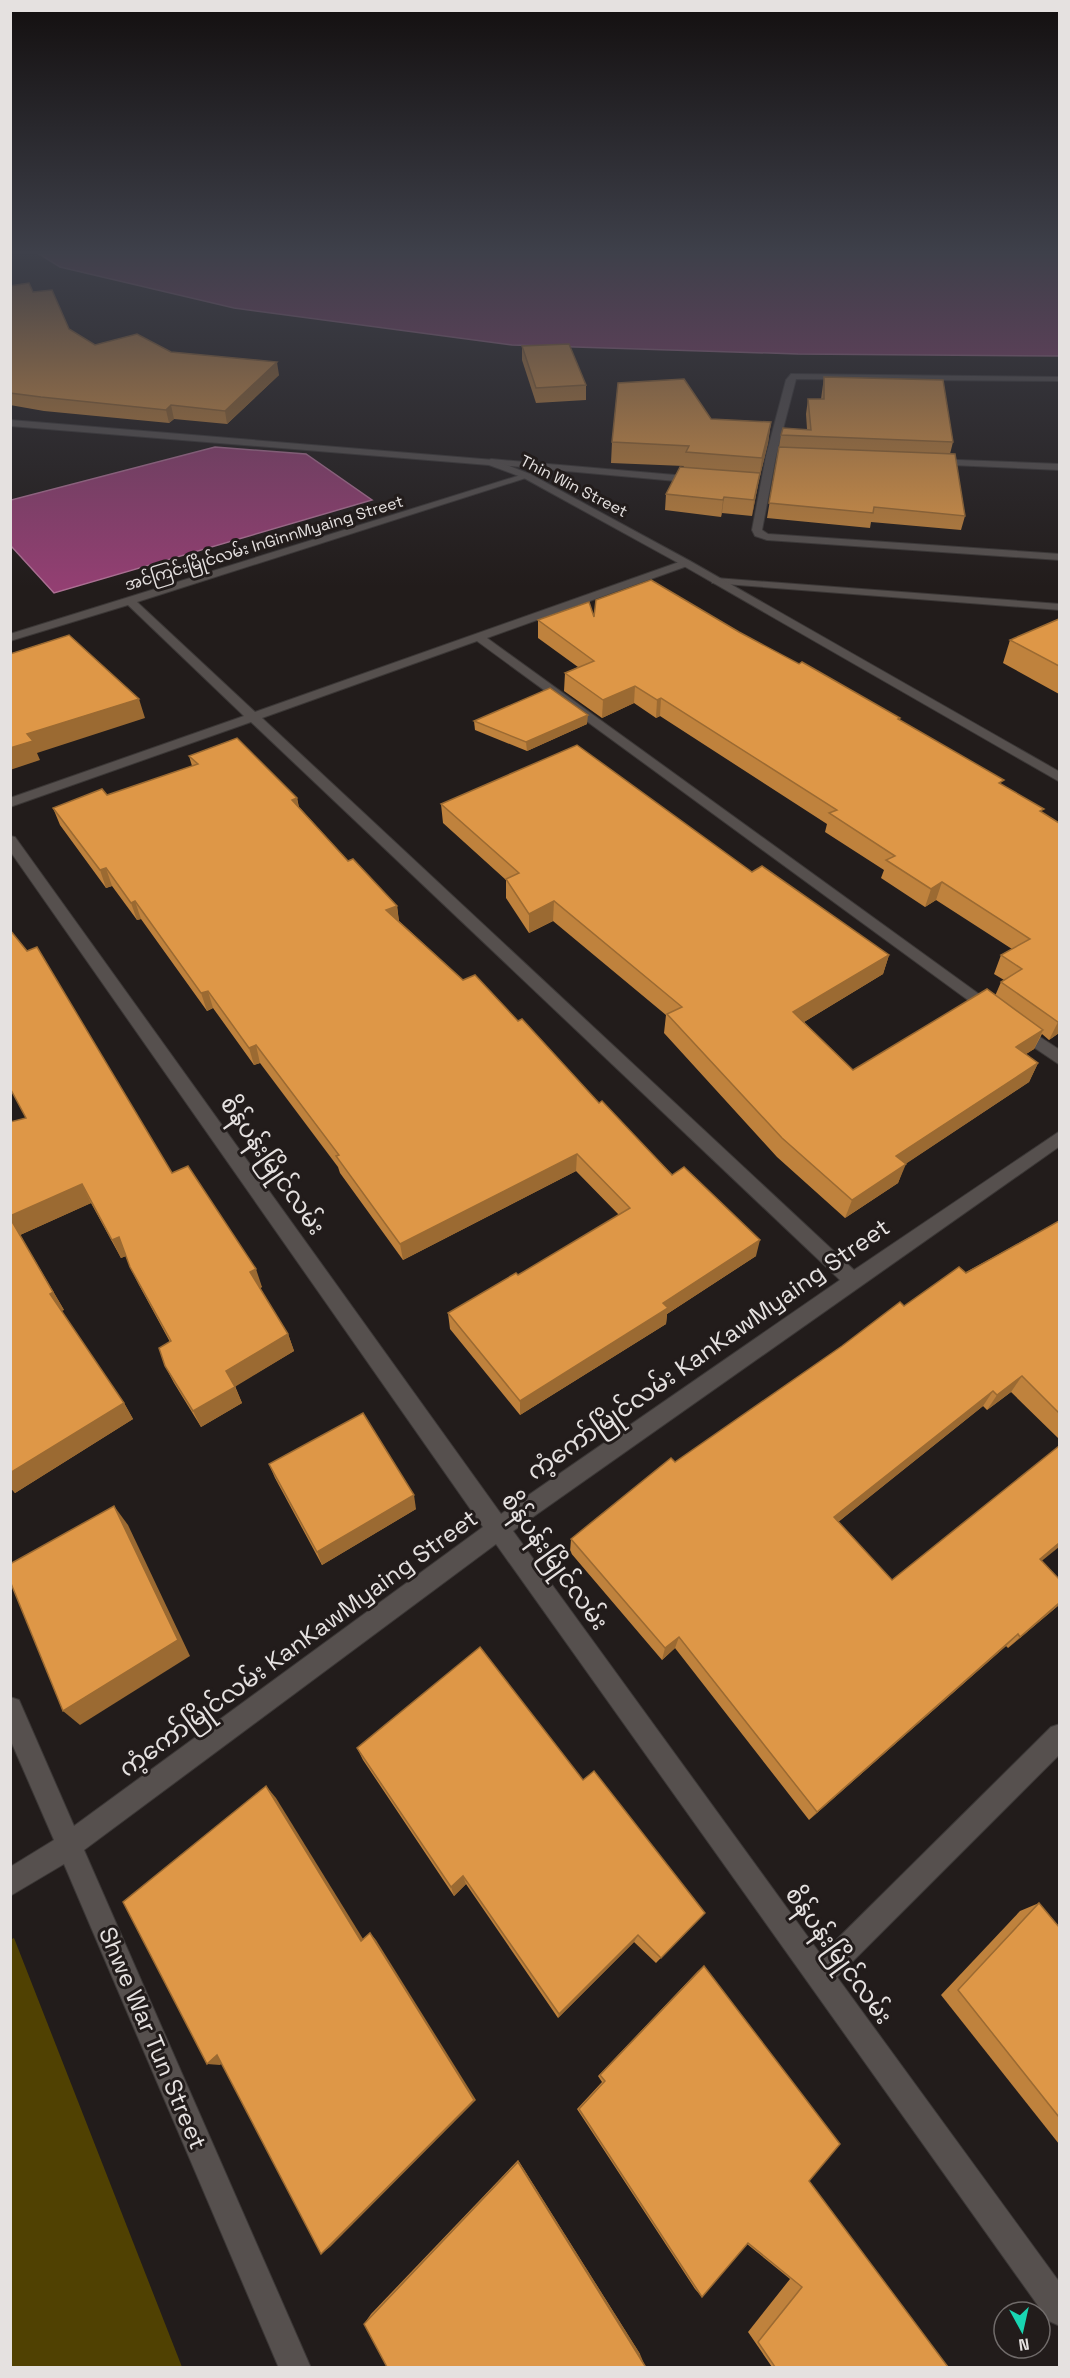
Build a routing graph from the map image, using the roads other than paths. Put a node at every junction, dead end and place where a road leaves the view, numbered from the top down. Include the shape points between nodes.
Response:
1 (1059, 378) edge
2 (10, 423) edge
3 (771, 456) junction
4 (783, 456) edge
5 (491, 462) junction
6 (921, 462) edge
7 (1059, 467) edge
8 (526, 476) junction
9 (708, 481) edge
10 (754, 484) edge
11 (766, 485) junction
12 (1059, 556) edge
13 (686, 563) junction
14 (716, 581) junction
15 (130, 601) junction
16 (1059, 608) edge
17 (477, 636) junction
18 (10, 638) edge
19 (253, 716) junction
20 (1059, 778) edge
21 (10, 803) edge
22 (10, 840) edge
23 (1059, 1059) edge
24 (1059, 1137) edge
25 (852, 1280) junction
26 (498, 1529) junction
27 (10, 1709) edge
28 (1059, 1736) edge
29 (69, 1845) junction
30 (10, 1883) edge
31 (820, 1974) junction
32 (1059, 2310) edge
33 (295, 2367) edge

1 - 3 street via 794,376
2 - 5 street, Thin Win Street
3 - 4 street
3 - 11 street
5 - 8 street, Thin Win Street
5 - 9 street
6 - 7 street
8 - 13 street, Thin Win Street
8 - 15 street, အင်ကြင်းမြိုင်လမ်း InGinnMyaing Street
10 - 11 street
11 - 12 street via 757,530 767,537
13 - 14 street, Thin Win Street
13 - 17 street
14 - 16 street
14 - 20 street, Thin Win Street
15 - 18 street, အင်ကြင်းမြိုင်လမ်း InGinnMyaing Street
15 - 19 street
17 - 19 street
17 - 23 street
19 - 21 street
19 - 25 street
22 - 26 street, စိန်ပန်းမြိုင်လမ်း
24 - 25 street, ကံ့ကော်မြိုင်လမ်း KanKawMyaing Street
25 - 26 street, ကံ့ကော်မြိုင်လမ်း KanKawMyaing Street
26 - 29 street, ကံ့ကော်မြိုင်လမ်း KanKawMyaing Street
26 - 31 street, စိန်ပန်းမြိုင်လမ်း
27 - 29 street, Shwe War Tun Street
28 - 31 street
29 - 30 street, ကံ့ကော်မြိုင်လမ်း KanKawMyaing Street
29 - 33 street, Shwe War Tun Street
31 - 32 street, စိန်ပန်းမြိုင်လမ်း

